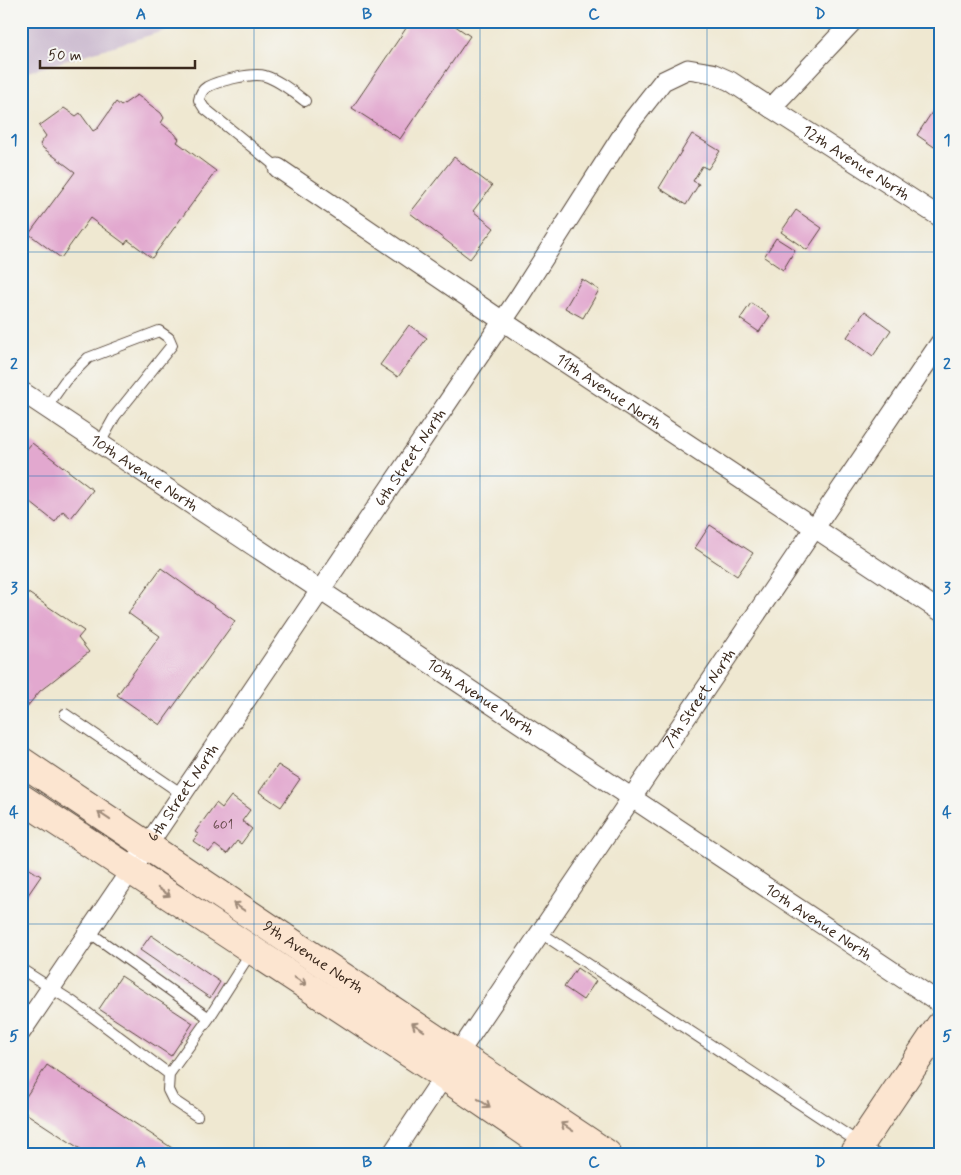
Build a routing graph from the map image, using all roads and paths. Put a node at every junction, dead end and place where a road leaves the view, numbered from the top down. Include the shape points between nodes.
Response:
1 (852, 21) edge
2 (305, 101) dead end
3 (771, 108) junction
4 (278, 168) joint
5 (940, 217) edge
6 (502, 320) junction
7 (940, 343) edge
8 (21, 391) edge
9 (46, 408) junction
10 (100, 443) junction
11 (814, 528) junction
12 (320, 590) junction
13 (940, 611) edge
14 (65, 714) dead end
15 (21, 761) edge
16 (182, 794) junction
17 (21, 798) edge
18 (632, 798) junction
19 (148, 846) junction
20 (132, 870) junction
21 (89, 932) junction
22 (541, 933) junction
23 (252, 950) junction
24 (21, 968) edge
25 (51, 987) junction
26 (940, 1003) edge
27 (209, 1018) junction
28 (940, 1026) edge
29 (21, 1032) edge
30 (451, 1065) junction
31 (169, 1074) junction
32 (198, 1116) dead end
33 (863, 1150) edge
34 (392, 1154) edge
35 (558, 1154) edge
36 (608, 1154) edge

1 - 3 street
2 - 4 lane via 272,78 255,74 214,84 201,93 199,100 204,108
3 - 5 street, 12th Avenue North
3 - 6 street, 6th Street North via 712,73 688,69 662,82 630,123
4 - 6 street, 11th Avenue North
6 - 11 street, 11th Avenue North
6 - 12 street, 6th Street North
7 - 11 street, 7th Street North
8 - 9 street, 10th Avenue North
9 - 10 street, 10th Avenue North
9 - 10 lane via 88,358 159,331 169,338 172,345 115,416
10 - 12 street, 10th Avenue North
11 - 13 street, 11th Avenue North
11 - 18 street, 7th Street North
12 - 16 street, 6th Street North
12 - 18 street, 10th Avenue North
14 - 16 lane
19 -> 15 main road, 9th Avenue North
16 - 19 street, 6th Street North
17 - 20 main road, 9th Avenue North
18 - 22 street, 7th Street North
18 - 26 street, 10th Avenue North
19 - 20 street, 6th Street North
30 -> 19 main road, 9th Avenue North
20 - 21 street, 6th Street North
20 -> 23 main road, 9th Avenue North
21 - 25 street, 6th Street North
21 - 27 lane
22 - 30 street, 7th Street North
22 - 33 lane
23 - 27 lane
23 -> 30 main road, 9th Avenue North
24 - 25 lane
25 - 29 street, 6th Street North
25 - 31 lane
27 - 31 lane
28 - 33 main road
30 - 34 street, 7th Street North
30 -> 35 main road, 9th Avenue North
36 -> 30 main road, 9th Avenue North
31 - 32 lane via 168,1090 173,1100

